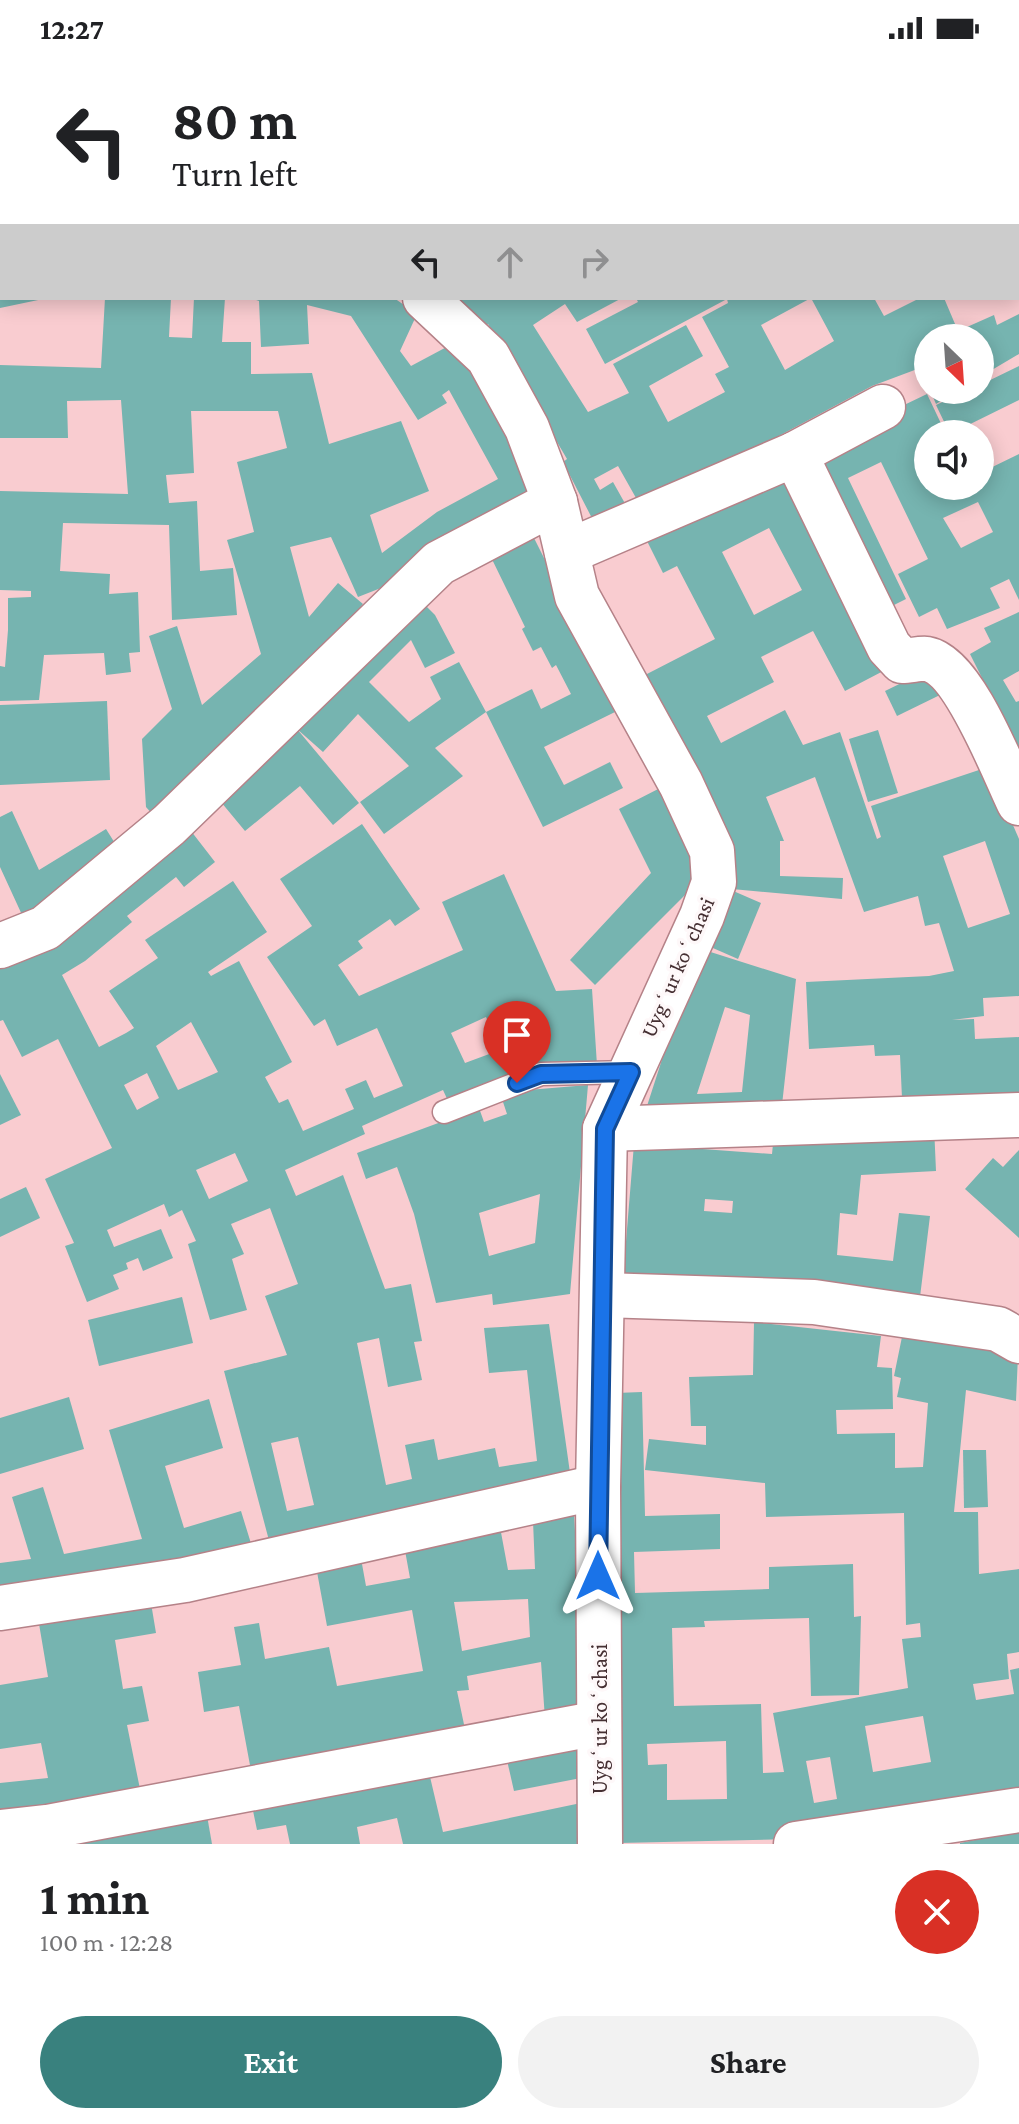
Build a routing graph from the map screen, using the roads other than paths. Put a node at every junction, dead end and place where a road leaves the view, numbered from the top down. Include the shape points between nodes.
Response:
1 (427, 300) edge
2 (883, 407) dead end
3 (795, 454) junction
4 (555, 502) junction
5 (567, 552) junction
6 (1019, 803) edge
7 (0, 946) edge
8 (631, 1072) junction
9 (444, 1112) dead end
10 (1019, 1115) edge
11 (605, 1129) junction
12 (603, 1295) junction
13 (1019, 1341) edge
14 (598, 1487) junction
15 (0, 1608) edge
16 (599, 1723) junction
17 (1019, 1810) edge
18 (0, 1832) edge
19 (600, 1844) edge
20 (796, 1844) edge

1 - 4 street, Uygʻur koʻchasi via 488,357 527,428
2 - 3 street
3 - 5 street
3 - 6 street via 889,647 902,661 928,659 948,671 972,707
4 - 5 street, Uygʻur koʻchasi
4 - 7 street via 439,563 169,825 45,928
5 - 8 street, Uygʻur koʻchasi via 577,596 712,851 714,882 702,916
8 - 9 lane via 541,1074
8 - 11 street, Uygʻur koʻchasi
10 - 11 street
11 - 12 street, Uygʻur koʻchasi
12 - 13 street via 814,1302 998,1329
12 - 14 street, Uygʻur koʻchasi
14 - 15 street via 185,1580
14 - 16 street, Uygʻur koʻchasi
16 - 18 street
16 - 19 street, Uygʻur koʻchasi
17 - 20 street

